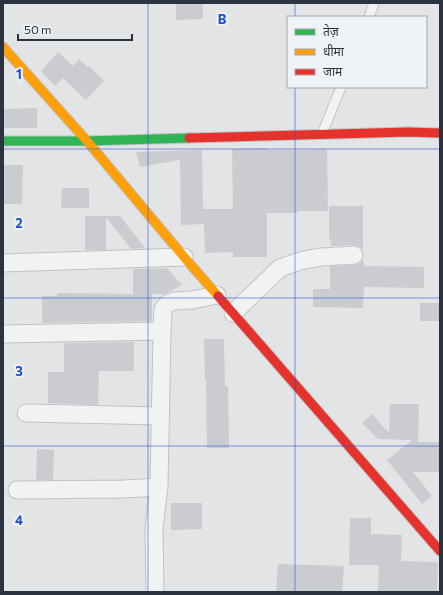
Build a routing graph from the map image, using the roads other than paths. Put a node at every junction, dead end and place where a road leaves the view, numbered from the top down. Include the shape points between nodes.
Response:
1 (374, 3) edge
2 (369, 16) edge
3 (3, 47) edge
4 (341, 88) edge
5 (440, 133) edge
6 (322, 135) junction
7 (3, 141) edge
8 (87, 141) junction
9 (354, 255) dead end
10 (184, 257) junction
11 (3, 263) edge
12 (217, 295) junction
13 (233, 313) junction
14 (162, 331) junction
15 (3, 334) edge
16 (26, 412) dead end
17 (161, 416) junction
18 (159, 487) junction
19 (17, 490) dead end
20 (440, 551) edge
21 (155, 592) edge

1 - 2 lane
3 - 8 street
4 - 6 lane
5 - 6 street
6 - 8 street
7 - 8 street
8 - 10 street
9 - 13 street via 309,259 280,268
10 - 11 street
10 - 12 street
12 - 13 street
12 - 14 street via 167,304 164,309
13 - 20 street
14 - 15 street
14 - 17 street
16 - 17 street
17 - 18 street
18 - 19 street
18 - 21 street via 154,528

